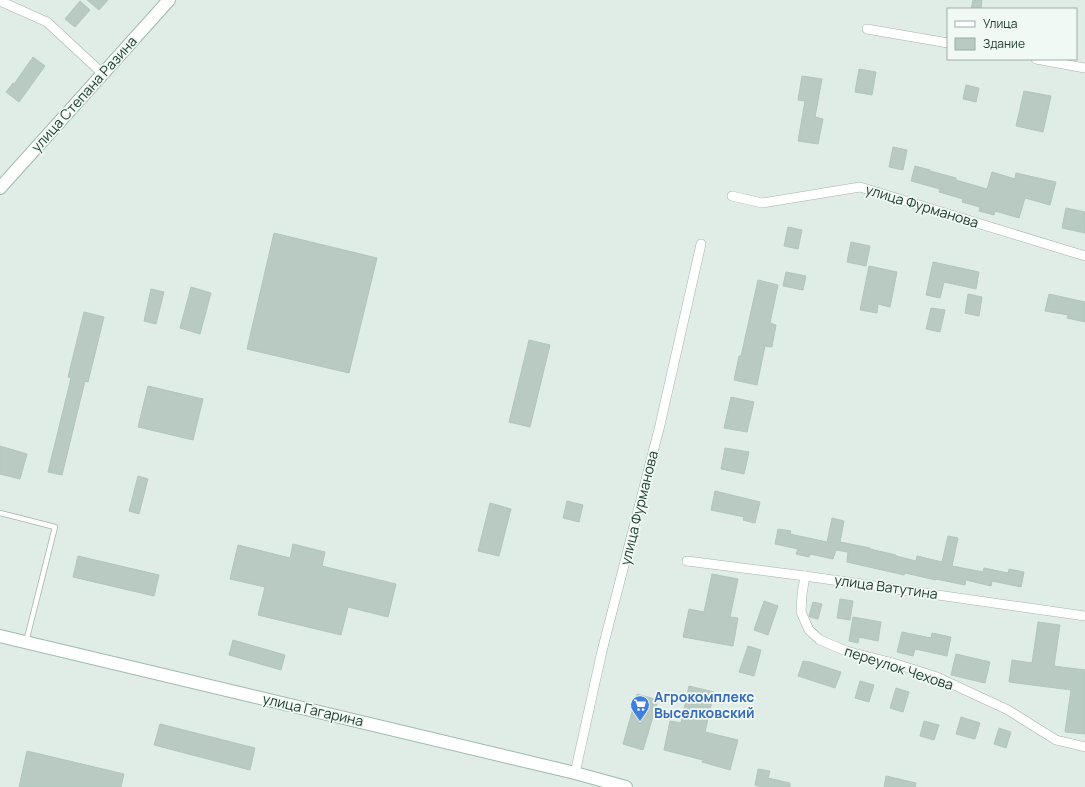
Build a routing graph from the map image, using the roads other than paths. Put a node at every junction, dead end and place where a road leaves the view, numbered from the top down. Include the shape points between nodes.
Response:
1 (169, 0) edge
2 (0, 1) edge
3 (867, 29) dead end
4 (947, 43) edge
5 (1041, 60) edge
6 (1085, 68) edge
7 (102, 73) junction
8 (0, 188) edge
9 (732, 196) dead end
10 (701, 244) dead end
11 (1085, 256) edge
12 (0, 512) edge
13 (687, 561) dead end
14 (805, 576) junction
15 (1085, 616) edge
16 (0, 636) edge
17 (26, 642) junction
18 (1085, 747) edge
19 (574, 773) junction
20 (622, 787) edge

1 - 7 main road, улица Степана Разина
2 - 7 street via 47,22
3 - 4 street
5 - 6 street
7 - 8 main road, улица Степана Разина
9 - 11 street, улица Фурманова via 762,202 860,187
10 - 19 street, улица Фурманова via 660,425 602,651
12 - 17 lane via 55,527
13 - 14 street, улица Ватутина
14 - 15 street, улица Ватутина
14 - 18 street, переулок Чехова via 801,612 808,630 820,640 937,677 1008,710 1056,740
16 - 17 main road, улица Гагарина
17 - 19 main road, улица Гагарина
19 - 20 main road, улица Гагарина

